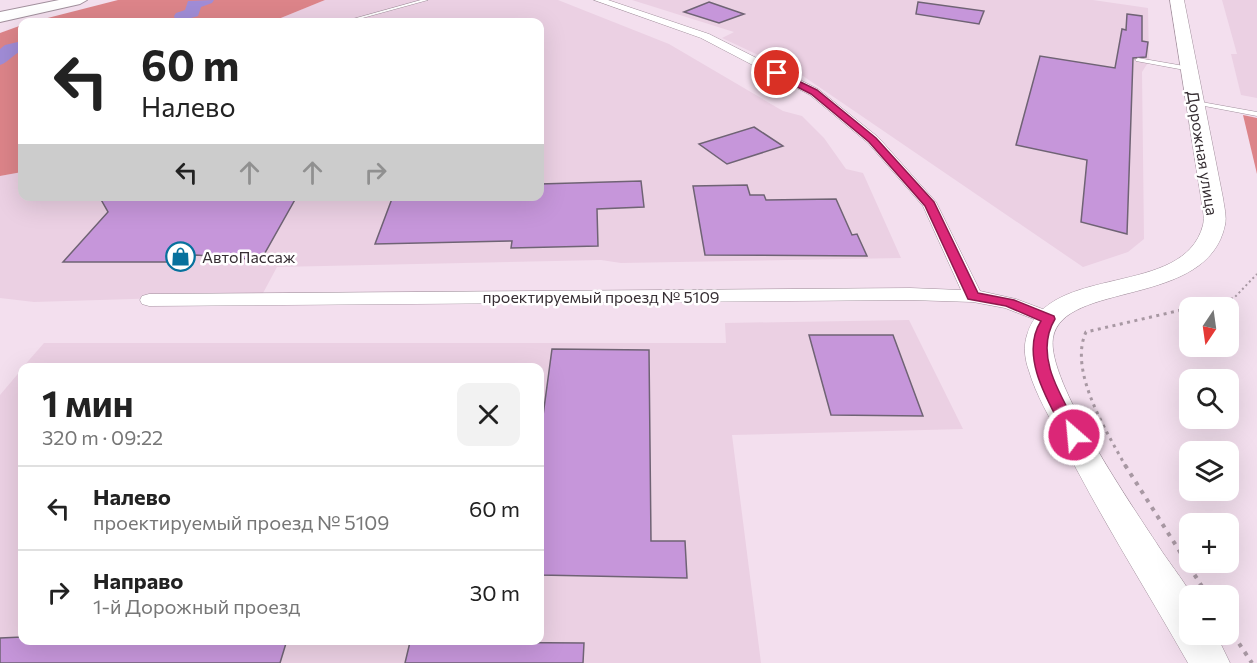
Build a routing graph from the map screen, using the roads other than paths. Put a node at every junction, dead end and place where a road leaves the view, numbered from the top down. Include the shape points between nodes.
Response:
1 (37, 0) edge
2 (80, 0) edge
3 (426, 0) edge
4 (520, 0) edge
5 (529, 0) edge
6 (599, 0) edge
7 (1177, 0) edge
8 (0, 7) edge
9 (0, 17) edge
10 (359, 18) edge
11 (1138, 60) dead end
12 (1190, 69) junction
13 (1196, 103) junction
14 (1257, 114) edge
15 (973, 296) junction
16 (149, 300) dead end
17 (1049, 319) junction
18 (1179, 612) edge
19 (1199, 645) edge
20 (1210, 663) edge

1 - 8 main road
2 - 9 main road
3 - 10 lane
4 - 5 lane
6 - 15 street via 705,36 814,92 873,140 930,205
7 - 12 main road, Дорожная улица
11 - 12 lane
12 - 13 main road, Дорожная улица
13 - 14 lane
13 - 17 main road, Дорожная улица via 1214,225 1206,247 1163,276 1084,298 1063,307
15 - 16 street, проектируемый проезд № 5109
15 - 17 street, проектируемый проезд № 5109 via 1009,303
17 - 18 main road via 1040,332 1039,354 1049,385 1082,451
19 - 20 main road

